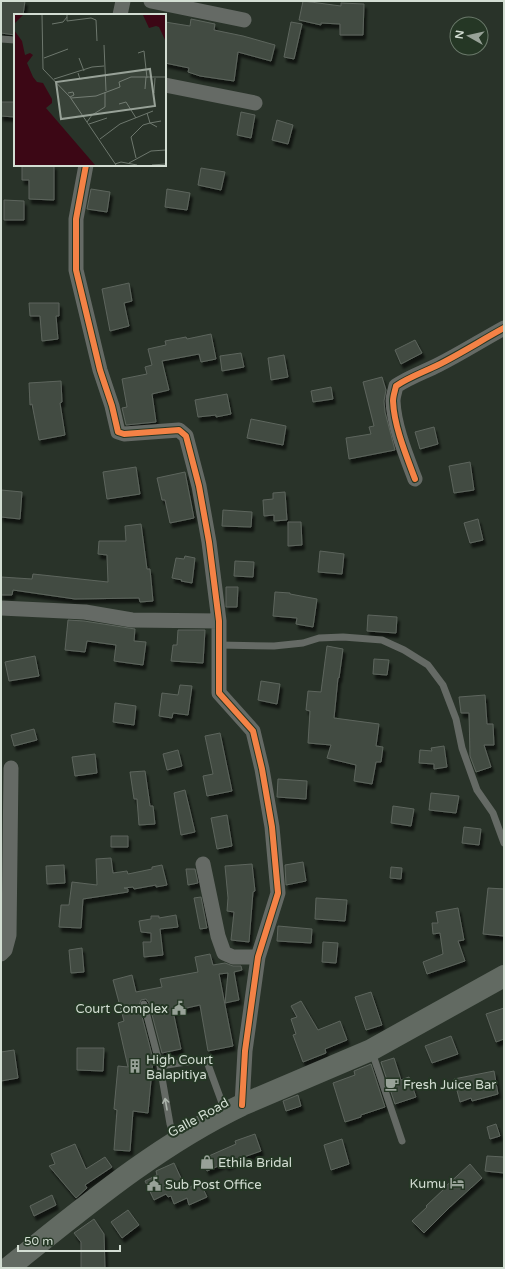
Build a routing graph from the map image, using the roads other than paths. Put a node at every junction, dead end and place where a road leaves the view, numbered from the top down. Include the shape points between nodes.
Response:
1 (123, 1) edge
2 (151, 1) edge
3 (120, 14) edge
4 (244, 20) dead end
5 (1, 39) edge
6 (14, 40) edge
7 (166, 85) edge
8 (255, 103) dead end
9 (86, 166) edge
10 (504, 328) edge
11 (415, 478) dead end
12 (1, 608) edge
13 (219, 621) junction
14 (219, 645) junction
15 (11, 768) dead end
16 (504, 843) edge
17 (203, 864) dead end
18 (1, 954) edge
19 (258, 957) junction
20 (504, 976) edge
21 (144, 1004) dead end
22 (371, 1050) junction
23 (160, 1066) junction
24 (234, 1109) junction
25 (176, 1141) junction
26 (402, 1142) dead end
27 (8, 1268) edge

1 - 3 street
2 - 4 street
5 - 6 lane
7 - 8 street
9 - 13 street via 76,219 76,270 118,432 124,434 179,430 186,436 199,486 209,542
10 - 11 street via 396,386 393,400 396,419
12 - 13 street via 85,612 132,620
13 - 14 street
14 - 16 lane via 274,646 303,643 319,638 343,637 382,640 428,665 443,685 477,790 493,813
14 - 19 street via 219,693 253,731 272,827 278,893
15 - 18 street via 9,935
17 - 19 street via 224,953 233,957
19 - 24 street
20 - 22 highway, Galle Road
21 - 23 lane
22 - 24 highway, Galle Road
22 - 26 lane
23 - 24 lane via 206,1059
25 -> 23 lane via 170,1124
24 - 25 highway, Galle Road
25 - 27 highway, Galle Road via 83,1208

